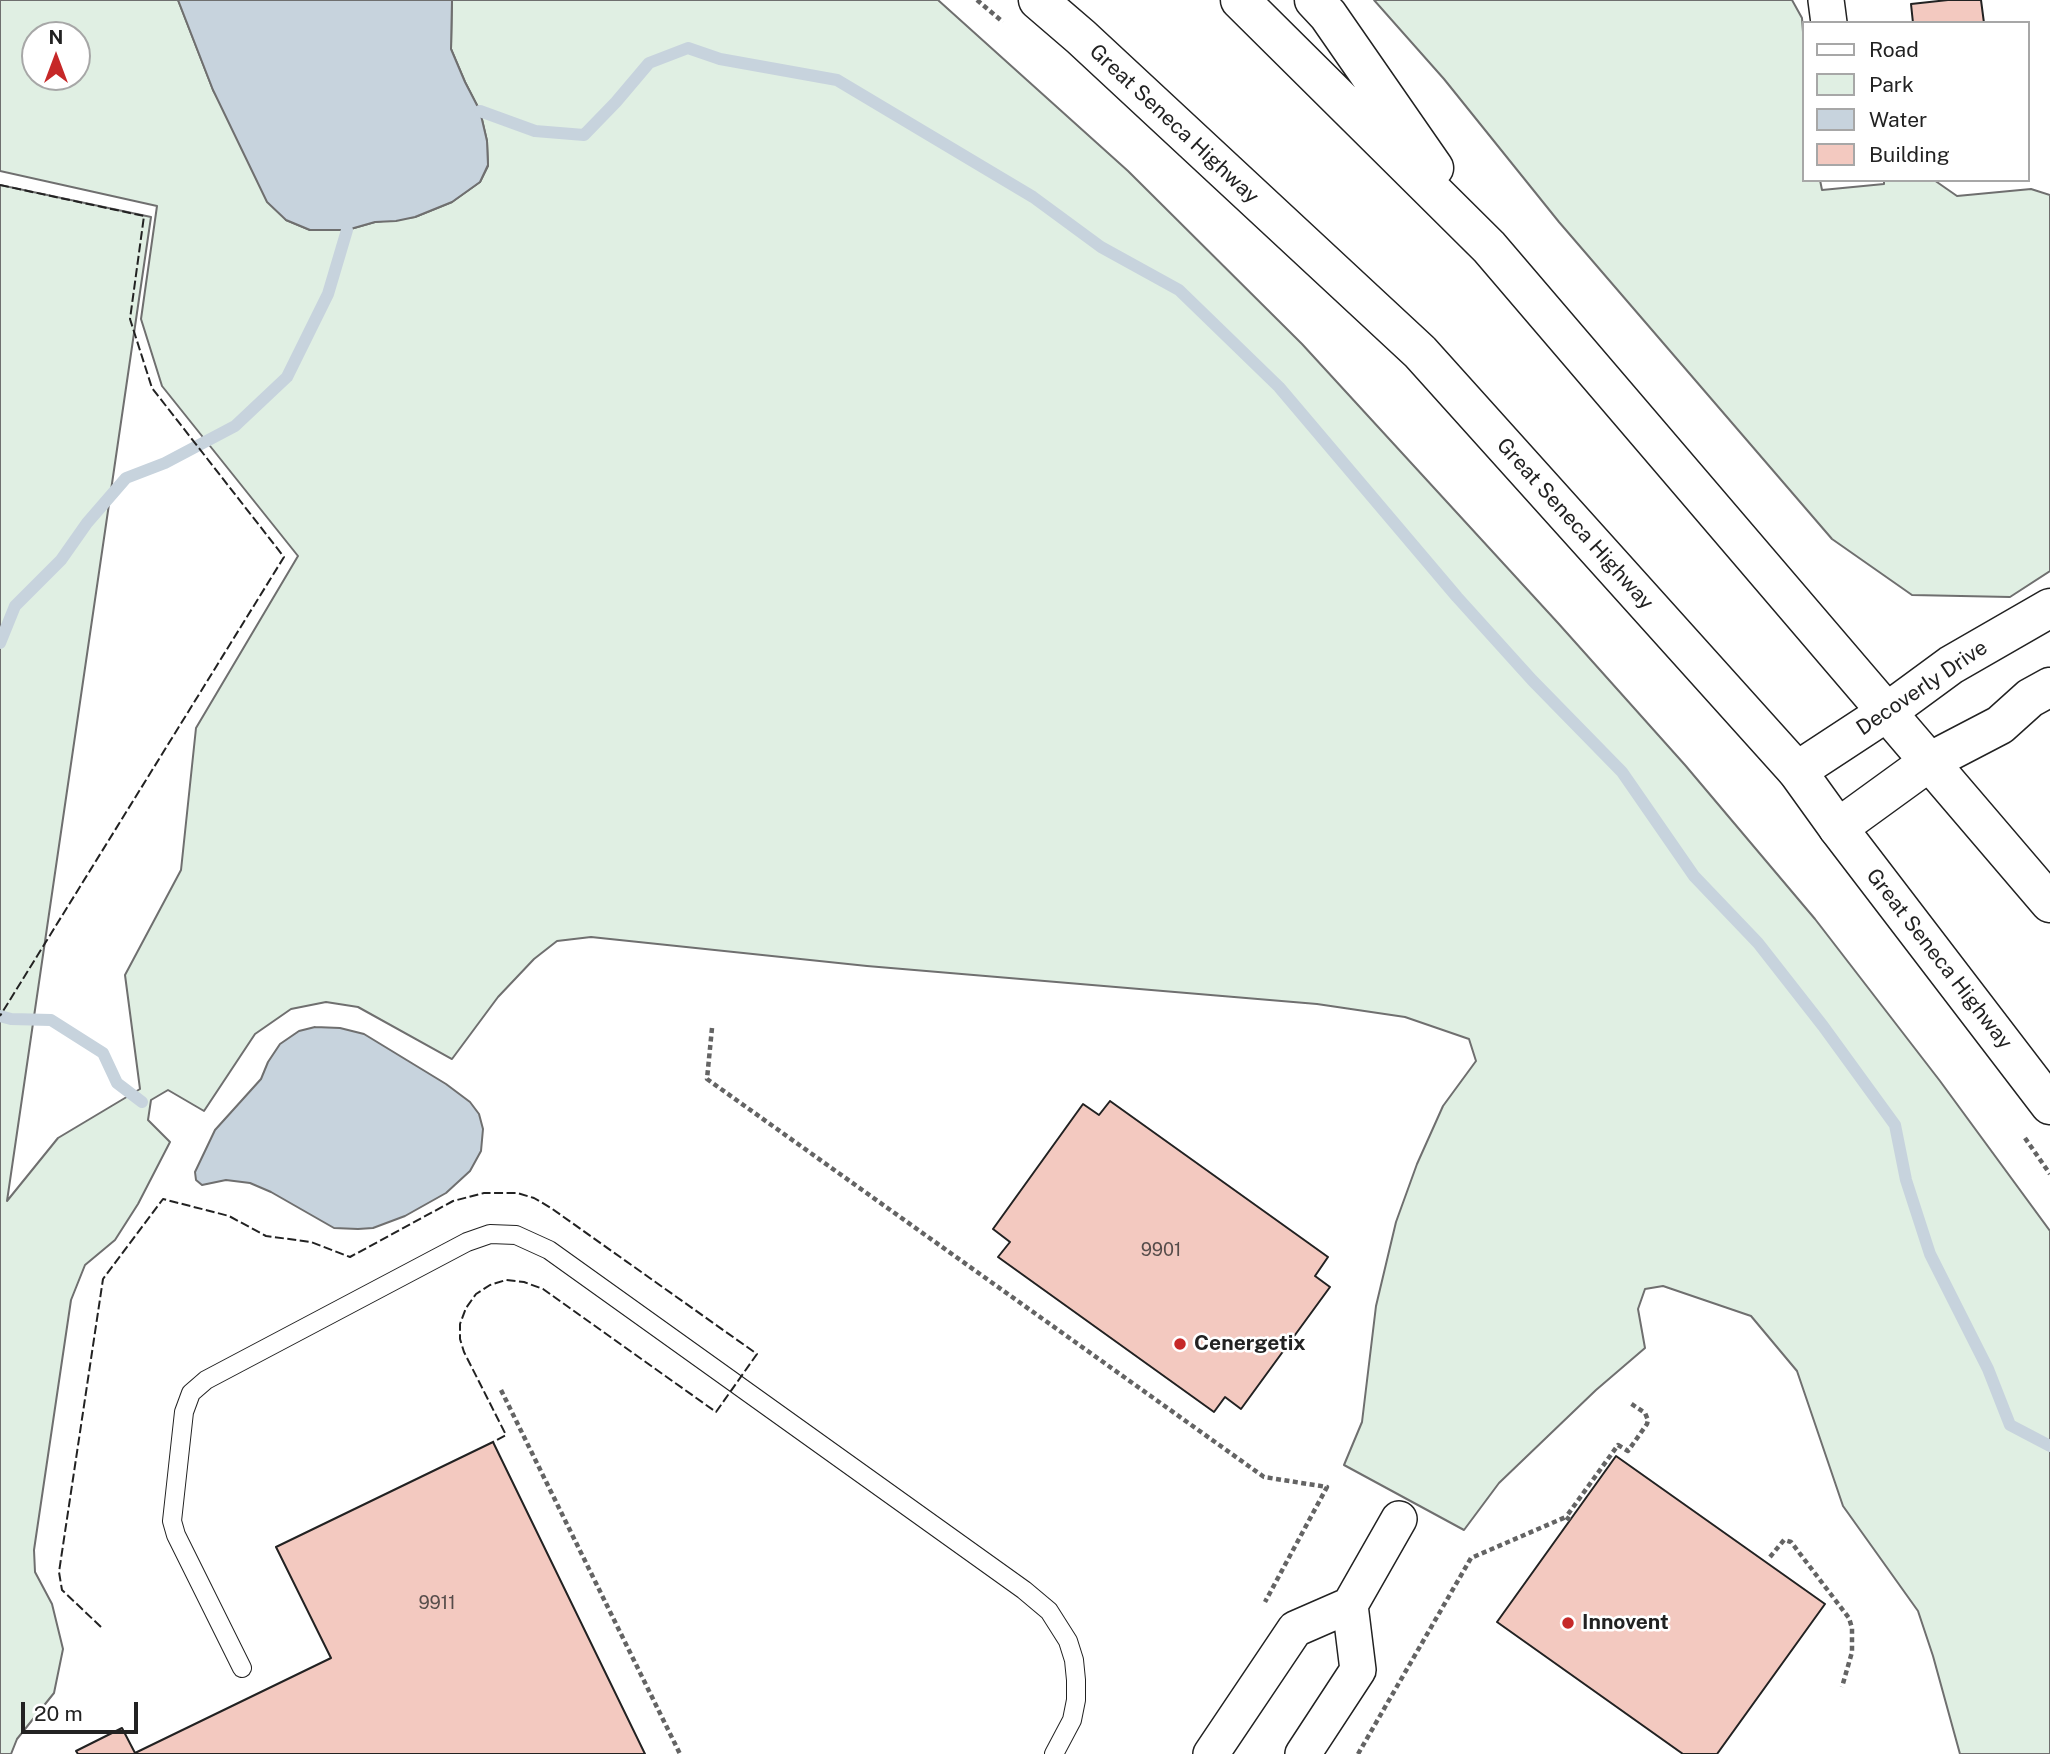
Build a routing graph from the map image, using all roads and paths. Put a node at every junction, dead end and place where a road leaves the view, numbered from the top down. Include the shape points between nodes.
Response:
1 (978, 0) edge
2 (1038, 0) edge
3 (1240, 0) edge
4 (1314, 0) edge
5 (1826, 0) edge
6 (1829, 21) edge
7 (1008, 26) dead end
8 (1489, 247) junction
9 (2050, 608) edge
10 (2050, 687) edge
11 (1887, 712) junction
12 (1929, 762) junction
13 (1797, 771) junction
14 (1838, 828) junction
15 (2050, 903) edge
16 (712, 1028) dead end
17 (2050, 1105) edge
18 (2019, 1128) dead end
19 (2050, 1174) edge
20 (501, 1390) dead end
21 (1630, 1403) dead end
22 (1326, 1487) dead end
23 (1399, 1519) dead end
24 (1770, 1557) dead end
25 (1350, 1605) junction
26 (242, 1668) dead end
27 (1842, 1687) dead end
28 (680, 1754) edge
29 (1054, 1754) edge
30 (1212, 1754) edge
31 (1303, 1754) edge
32 (1358, 1754) edge

1 - 7 path
2 - 13 main road, Great Seneca Highway via 1420,352
3 - 8 main road
4 - 8 main road
5 - 6 street
8 - 11 main road
9 - 11 main road, Decoverly Drive via 1951,665
10 - 12 main road via 2000,726
11 - 12 main road
11 - 13 main road, Decoverly Drive
12 - 14 main road
12 - 15 main road
13 - 14 main road, Great Seneca Highway
14 - 17 main road, Great Seneca Highway
16 - 22 path via 707,1079 1264,1476
18 - 19 path
20 - 28 path
21 - 32 path via 1645,1413 1647,1424 1628,1451 1618,1444 1568,1518 1471,1558
23 - 25 street
24 - 27 path via 1784,1540 1791,1542 1849,1618 1852,1652
25 - 30 street via 1295,1629
25 - 31 street via 1358,1670
26 - 29 lane via 172,1521 184,1412 191,1394 206,1380 467,1242 503,1234 531,1240 549,1250 1049,1611 1068,1641 1076,1680 1072,1720

